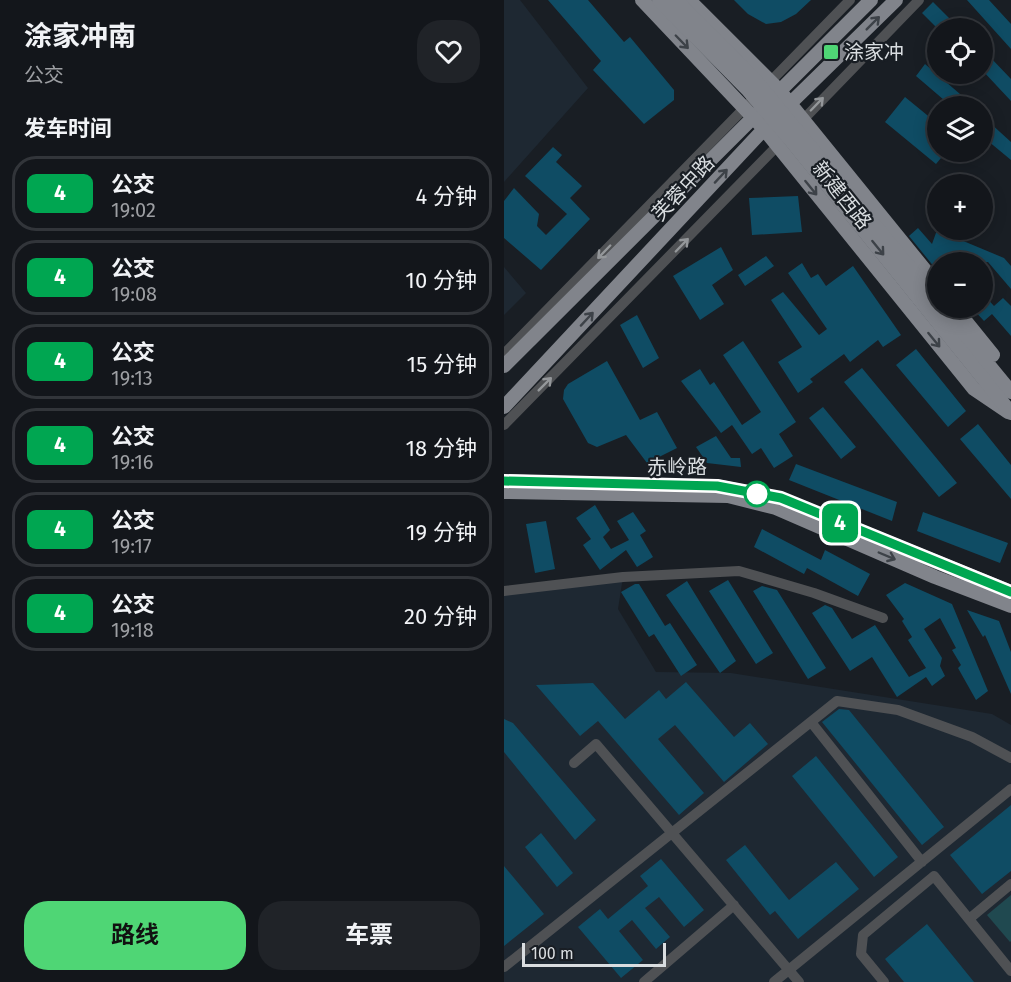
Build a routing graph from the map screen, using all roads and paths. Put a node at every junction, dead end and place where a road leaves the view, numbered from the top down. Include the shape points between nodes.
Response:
1 (642, 0) edge
2 (659, 0) edge
3 (676, 0) edge
4 (689, 0) edge
5 (850, 0) edge
6 (871, 0) edge
7 (896, 0) edge
8 (919, 0) edge
9 (775, 86) junction
10 (790, 103) junction
11 (749, 112) junction
12 (803, 119) junction
13 (764, 129) junction
14 (777, 146) junction
15 (927, 272) edge
16 (927, 289) edge
17 (950, 318) edge
18 (963, 318) edge
19 (504, 354) edge
20 (504, 366) edge
21 (1011, 385) edge
22 (1011, 392) edge
23 (504, 407) edge
24 (1011, 414) edge
25 (504, 425) edge
26 (504, 472) edge
27 (504, 481) edge
28 (525, 482) junction
29 (504, 492) edge
30 (504, 591) edge
31 (1011, 592) edge
32 (1011, 606) edge
33 (883, 618) dead end
34 (811, 722) junction
35 (1011, 758) edge
36 (574, 763) dead end
37 (1011, 789) edge
38 (672, 833) junction
39 (922, 862) junction
40 (1011, 884) edge
41 (734, 905) junction
42 (969, 919) junction
43 (1009, 964) edge
44 (504, 967) edge
45 (789, 970) junction
46 (644, 982) edge
47 (774, 982) edge
48 (799, 982) edge
49 (884, 982) edge

1 -> 11 main road, 新建西路
2 -> 24 main road, 新建西路, bridge via 785,133
3 - 16 main road, 新建西路, bridge via 756,81
4 - 9 main road, 新建西路
5 - 9 street
6 - 9 main road, 芙蓉中路
10 -> 7 main road, 芙蓉中路
12 -> 8 street
9 - 10 main road, 新建西路
9 - 11 main road, 芙蓉中路
10 - 12 main road, 新建西路
10 - 13 main road, 芙蓉中路
11 - 13 main road, 新建西路
11 -> 19 street
11 - 20 main road, 芙蓉中路
12 - 14 street
12 - 15 main road, 新建西路
13 - 14 main road, 新建西路
23 -> 13 main road, 芙蓉中路
14 -> 24 main road, 新建西路 via 974,389
25 -> 14 street
17 - 22 main road
18 - 21 main road via 1000,364
26 - 28 main road
27 - 28 main road, 赤岭路
28 - 31 main road, 赤岭路 via 717,486 781,498
29 -> 32 main road, 赤岭路 via 728,496 776,508
30 - 33 street via 623,577 739,571
34 - 35 street via 837,701 898,710 972,737
34 - 38 street
34 - 39 street
36 - 38 street via 596,744
37 - 39 street
38 - 41 street
38 - 44 street
39 - 45 street
40 - 42 street
41 - 45 street
41 - 46 street
42 - 43 street
42 - 49 street via 934,876 863,935 861,954
45 - 47 street
45 - 48 street

